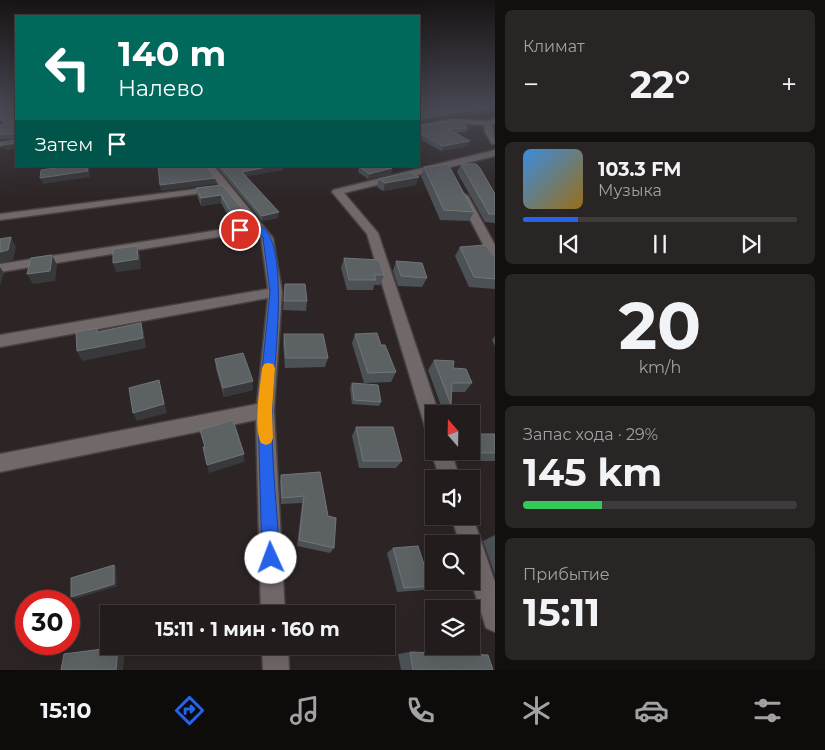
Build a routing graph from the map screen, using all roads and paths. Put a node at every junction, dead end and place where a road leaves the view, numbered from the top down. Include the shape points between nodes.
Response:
1 (15, 142) edge
2 (0, 144) edge
3 (495, 153) edge
4 (210, 167) edge
5 (451, 174) junction
6 (224, 187) junction
7 (0, 217) edge
8 (259, 227) junction
9 (495, 256) edge
10 (0, 268) edge
11 (275, 292) junction
12 (0, 342) edge
13 (427, 405) edge
14 (265, 410) junction
15 (0, 463) edge
16 (480, 572) edge
17 (273, 605) edge
18 (495, 619) edge
19 (275, 655) edge
20 (276, 670) edge

1 - 2 street
3 - 5 street
4 - 6 street
5 - 9 street
5 - 13 street via 336,192 372,233
6 - 7 street
6 - 8 street
8 - 10 street
8 - 11 street via 267,238
11 - 12 street
11 - 14 street
14 - 15 street
14 - 17 street
16 - 18 street
19 - 20 street

